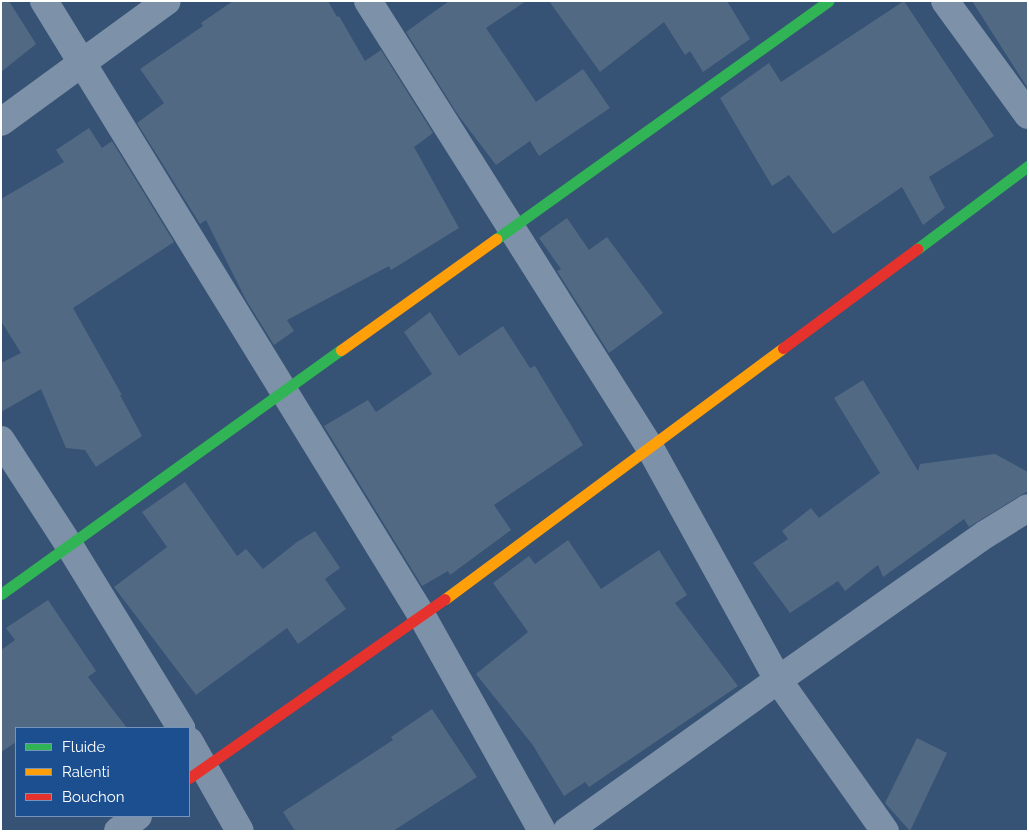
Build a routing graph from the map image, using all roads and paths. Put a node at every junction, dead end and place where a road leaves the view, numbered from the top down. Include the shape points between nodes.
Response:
1 (44, 1) edge
2 (166, 1) edge
3 (368, 1) edge
4 (829, 1) edge
5 (945, 1) edge
6 (82, 63) junction
7 (1028, 115) edge
8 (1, 122) edge
9 (1028, 166) edge
10 (511, 228) junction
11 (283, 392) junction
12 (1, 440) edge
13 (649, 446) junction
14 (1028, 508) edge
15 (69, 545) junction
16 (1, 594) edge
17 (422, 616) junction
18 (778, 680) junction
19 (180, 727) edge
20 (190, 746) edge
21 (196, 772) edge
22 (137, 817) edge
23 (118, 831) edge
24 (240, 831) edge
25 (542, 831) edge
26 (567, 831) edge
27 (885, 831) edge

1 - 6 street
2 - 6 street
3 - 10 street
4 - 10 street
5 - 7 street
6 - 8 street
6 - 11 street
9 - 13 street
10 - 11 street
10 - 13 street
11 - 15 street
11 - 17 street
12 - 15 street
13 - 17 street
13 - 18 street
14 - 18 street
15 - 16 street
15 - 19 street
17 - 21 street
17 - 25 street
18 - 26 street
18 - 27 street
20 - 21 street
21 - 24 street
22 - 23 street

